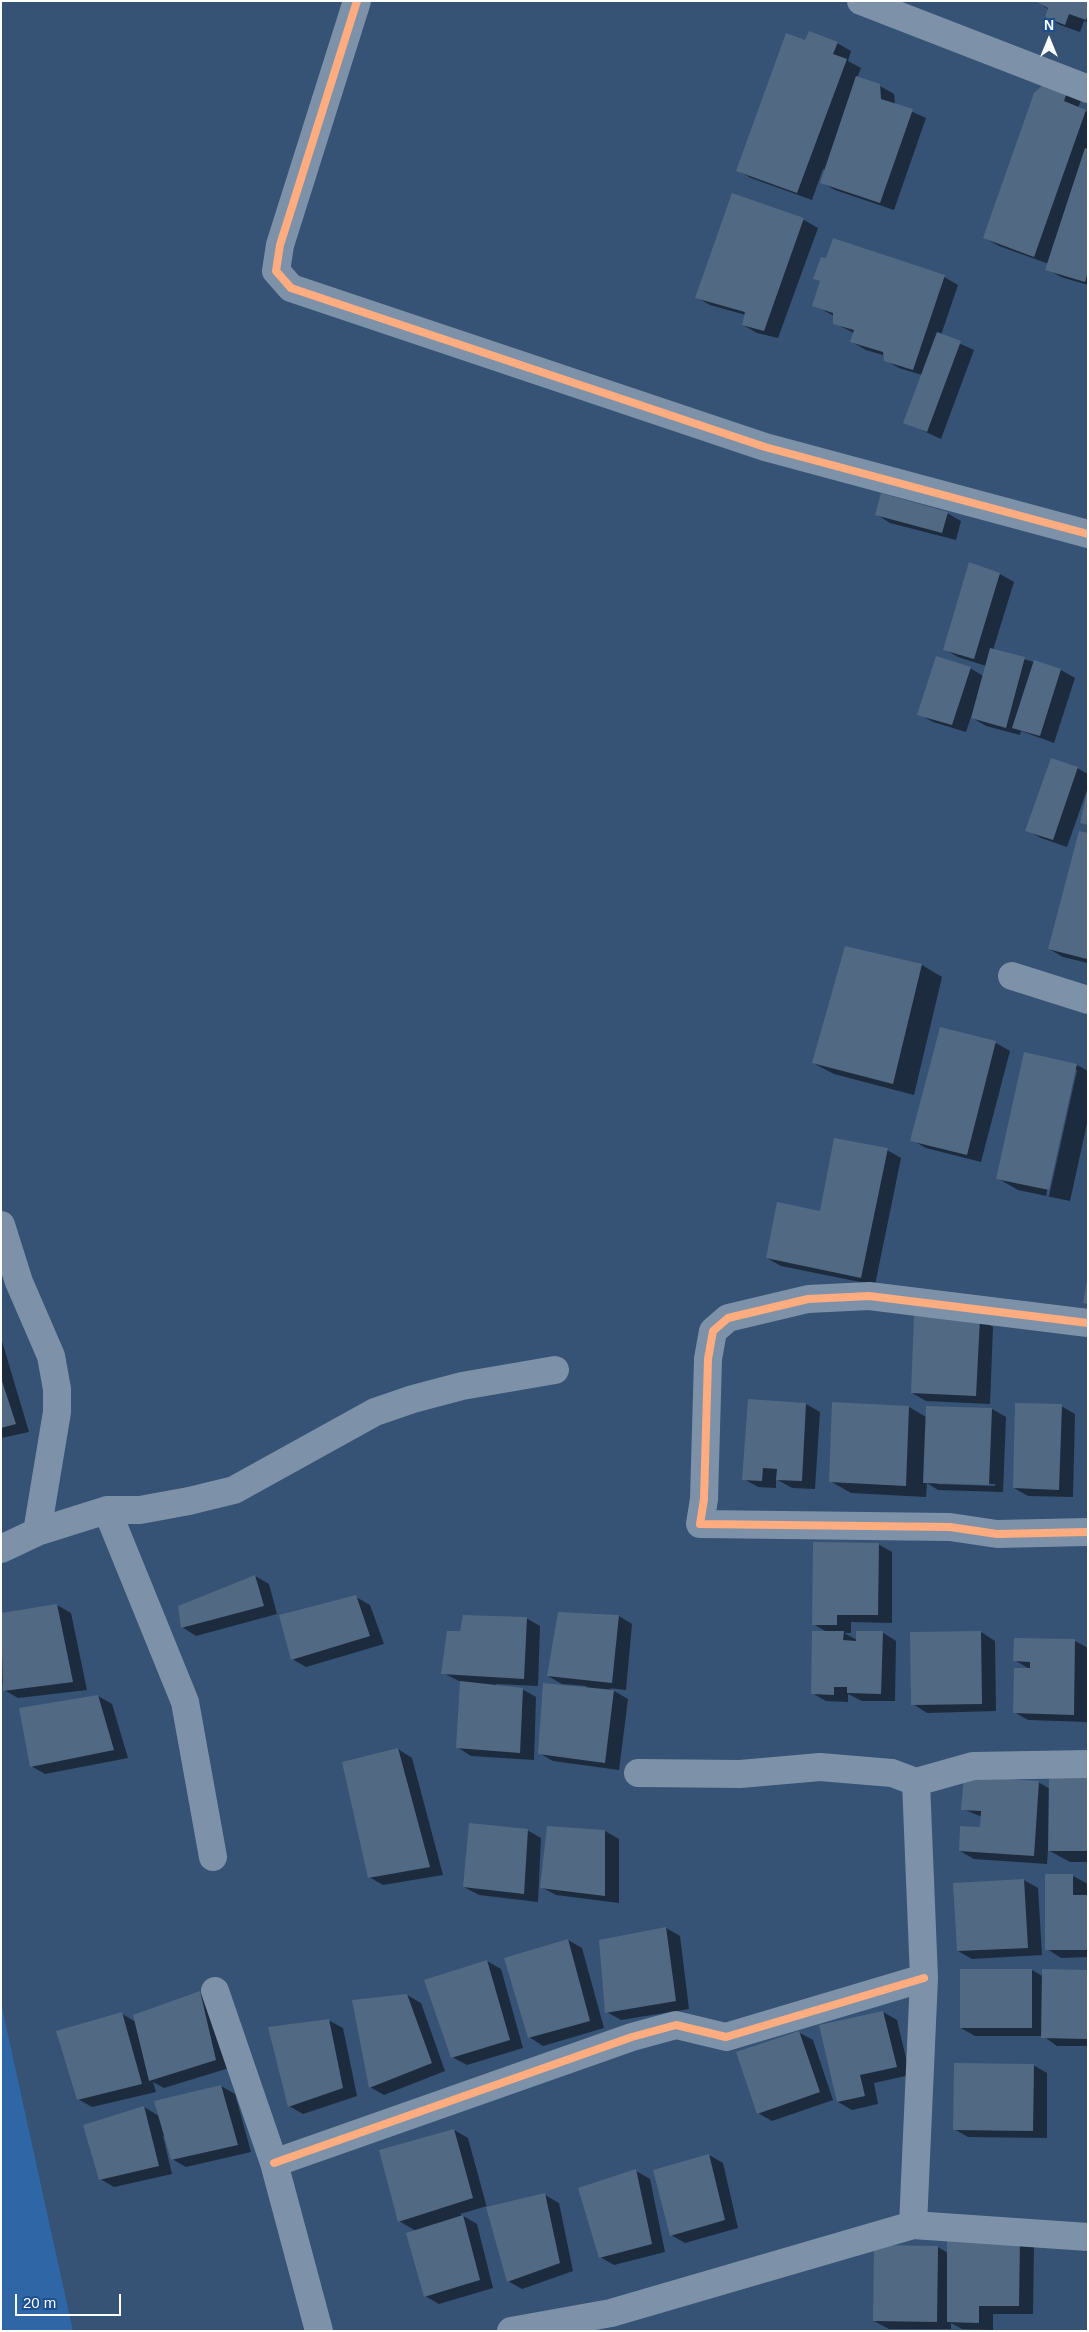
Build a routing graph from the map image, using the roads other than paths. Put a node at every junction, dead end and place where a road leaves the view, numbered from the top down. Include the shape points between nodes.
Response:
1 (356, 1) edge
2 (861, 1) edge
3 (1088, 89) edge
4 (1088, 534) edge
5 (1012, 976) dead end
6 (1088, 1000) edge
7 (1, 1225) edge
8 (1088, 1323) edge
9 (555, 1370) dead end
10 (107, 1510) junction
11 (37, 1532) junction
12 (1088, 1532) edge
13 (1, 1549) edge
14 (1088, 1764) edge
15 (638, 1773) dead end
16 (916, 1782) junction
17 (213, 1857) dead end
18 (924, 1978) junction
19 (215, 1991) dead end
20 (274, 2163) junction
21 (913, 2224) junction
22 (1088, 2237) edge
23 (319, 2331) edge
24 (511, 2331) edge

1 - 4 street via 280,245 276,271 291,288 765,447
2 - 3 street
5 - 6 street
7 - 11 street via 19,1282 51,1356 57,1389 57,1412
8 - 12 street via 869,1296 808,1299 728,1318 713,1331 708,1359 704,1499 700,1524 950,1527 997,1534
9 - 10 street via 462,1386 375,1412 234,1490 140,1510
10 - 11 street
10 - 17 street via 185,1702
11 - 13 street
14 - 16 street via 973,1766
15 - 16 street via 740,1774 820,1767 892,1773
16 - 18 street
18 - 20 street via 726,2036 676,2025 632,2037
18 - 21 street
19 - 20 street
20 - 23 street
21 - 22 street
21 - 24 street via 611,2313

